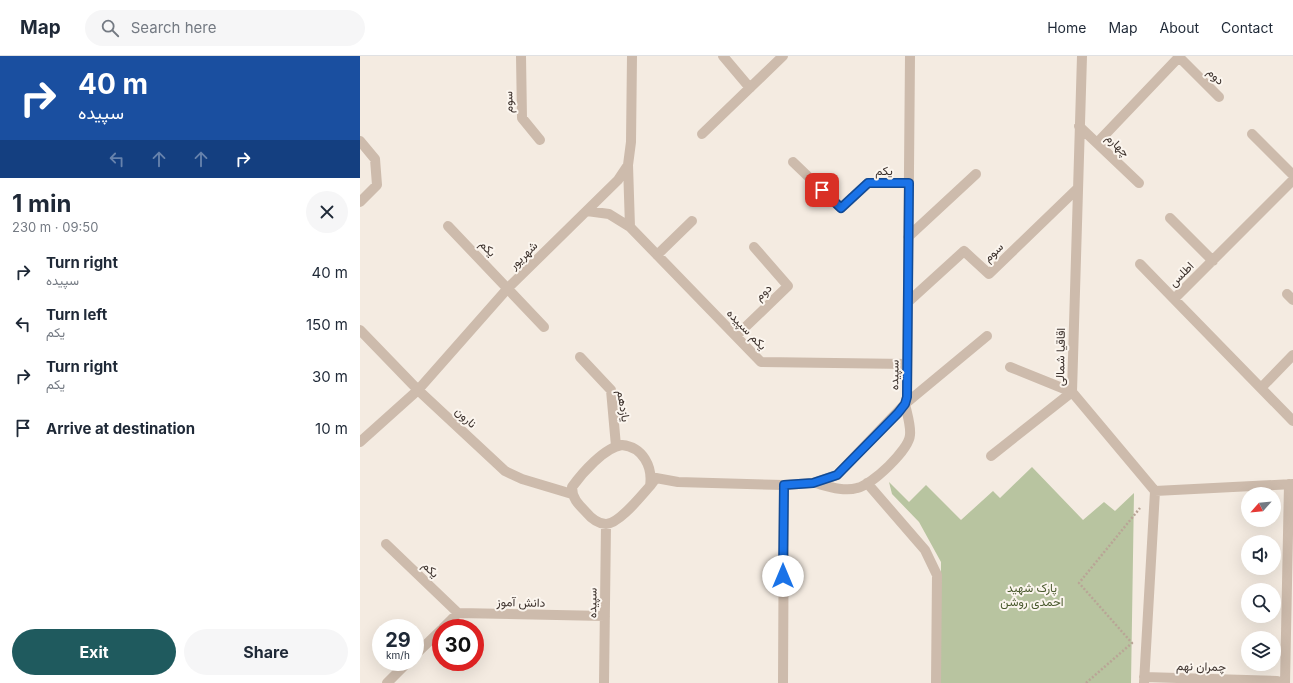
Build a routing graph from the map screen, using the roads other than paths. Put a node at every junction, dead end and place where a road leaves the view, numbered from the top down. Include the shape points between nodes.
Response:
1 (521, 56) edge
2 (632, 56) edge
3 (723, 56) edge
4 (783, 56) edge
5 (910, 56) edge
6 (1082, 56) edge
7 (1179, 56) edge
8 (750, 88) junction
9 (1219, 97) dead end
10 (1079, 126) junction
11 (702, 134) dead end
12 (1252, 134) dead end
13 (540, 140) dead end
14 (360, 142) edge
15 (1097, 143) junction
16 (793, 162) dead end
17 (628, 164) junction
18 (976, 174) dead end
19 (1293, 175) edge
20 (1293, 180) edge
21 (909, 183) junction
22 (1139, 183) dead end
23 (1078, 188) junction
24 (360, 202) edge
25 (587, 210) junction
26 (1170, 218) dead end
27 (692, 221) dead end
28 (448, 226) dead end
29 (630, 227) junction
30 (908, 237) junction
31 (754, 247) dead end
32 (657, 255) junction
33 (1212, 261) junction
34 (1140, 264) dead end
35 (508, 288) junction
36 (1174, 299) junction
37 (908, 302) junction
38 (544, 327) dead end
39 (360, 330) edge
40 (736, 336) junction
41 (986, 336) dead end
42 (1293, 355) edge
43 (580, 357) dead end
44 (907, 364) junction
45 (1010, 367) dead end
46 (1261, 388) junction
47 (418, 390) junction
48 (1072, 392) junction
49 (905, 404) junction
50 (1293, 421) edge
51 (360, 442) edge
52 (616, 446) junction
53 (991, 456) dead end
54 (813, 483) junction
55 (868, 483) junction
56 (1291, 484) edge
57 (784, 485) junction
58 (650, 486) junction
59 (1155, 491) junction
60 (572, 494) junction
61 (606, 524) junction
62 (386, 544) dead end
63 (458, 613) junction
64 (605, 616) junction
65 (452, 619) edge
66 (432, 639) edge
67 (424, 646) edge
68 (399, 671) edge
69 (1144, 680) edge
70 (386, 683) edge
71 (604, 683) edge
72 (783, 683) edge
73 (936, 683) edge
74 (1282, 683) edge
75 (1285, 683) edge

1 - 13 street, سوم via 522,118
2 - 17 street, شهریور via 631,142
3 - 8 street
4 - 8 street
5 - 21 street, سپیده
6 - 10 street, اقاقیا شمالی
7 - 9 street, دوم
7 - 15 street
8 - 11 street
10 - 15 street, چهارم
10 - 23 street, اقاقیا شمالی
12 - 19 street
14 - 24 street via 375,159 377,185
15 - 22 street, چهارم
16 - 21 street, یکم via 841,208 868,183
17 - 25 street, شهریور via 618,180
17 - 29 street
18 - 30 street
20 - 33 street, اطلس
21 - 30 street, سپیده
23 - 37 street, سوم via 989,274 964,251
23 - 48 street, اقاقیا شمالی
25 - 29 street, یکم سپیده via 609,214
25 - 35 street, شهریور
26 - 33 street
27 - 32 street
28 - 35 street, یکم
29 - 32 street, یکم سپیده
30 - 37 street, سپیده
31 - 40 street, دوم via 788,286
32 - 40 street, یکم سپیده
33 - 36 street, اطلس
34 - 36 street
35 - 38 street
35 - 47 street, شهریور
36 - 46 street, اطلس
37 - 44 street, سپیده
39 - 47 street, نارون
40 - 44 street, یکم سپیده via 761,362
41 - 49 street
42 - 46 street
43 - 52 street, یازدهم via 611,390
44 - 49 street, سپیده
45 - 48 street
46 - 50 street, اطلس
47 - 51 street, شهریور
47 - 60 street, نارون via 505,470 522,479
48 - 53 street
48 - 59 street, اقاقیا شمالی
49 - 54 street, سپیده via 837,475
49 - 55 street via 910,435 906,444 890,464
52 - 58 street via 629,446 640,453 651,473
52 - 60 street via 604,453 577,480 572,487
54 - 55 street via 839,488 857,488
54 - 57 street, سپیده
55 - 73 street via 925,550 937,575
56 - 59 street
56 - 75 street
57 - 58 street, سپیده via 678,482 656,478
57 - 72 street
58 - 61 street via 616,522
59 - 69 street
60 - 61 street via 591,518
61 - 64 street, سپیده
62 - 63 street, یکم
63 - 64 street, دانش آموز
63 - 65 street
64 - 71 street, سپیده
66 - 67 street
68 - 70 street
69 - 74 street, چمران نهم via 1277,680

